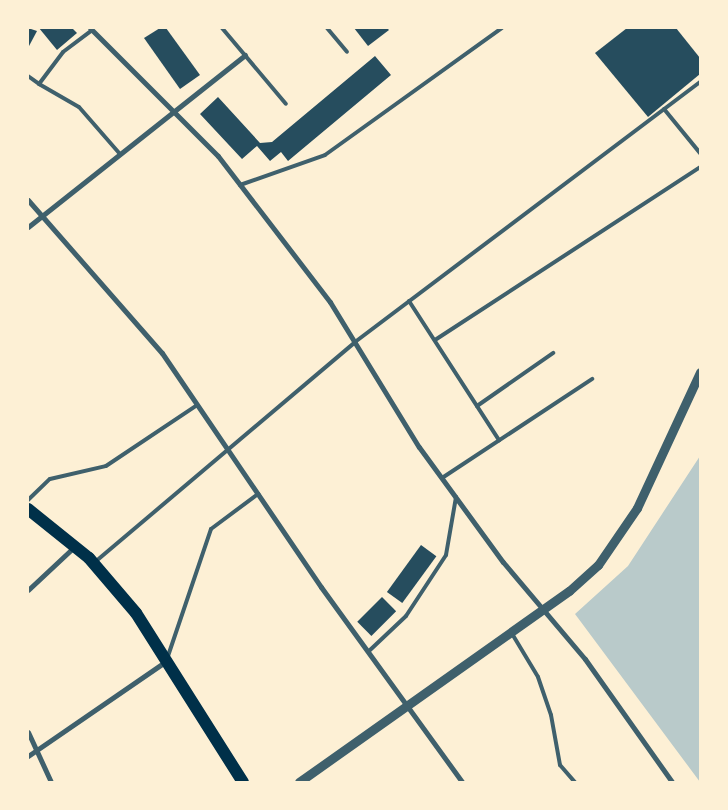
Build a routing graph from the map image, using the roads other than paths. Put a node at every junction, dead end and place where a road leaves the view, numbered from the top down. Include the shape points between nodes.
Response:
1 (222, 28) edge
2 (327, 28) edge
3 (502, 28) edge
4 (91, 29) edge
5 (347, 52) dead end
6 (245, 55) junction
7 (28, 76) edge
8 (700, 82) edge
9 (39, 84) junction
10 (286, 104) dead end
11 (664, 109) junction
12 (175, 111) junction
13 (700, 153) edge
14 (120, 154) junction
15 (700, 167) edge
16 (240, 185) junction
17 (28, 200) edge
18 (42, 214) junction
19 (28, 226) edge
20 (409, 301) junction
21 (435, 340) junction
22 (355, 342) junction
23 (554, 353) dead end
24 (700, 372) edge
25 (592, 379) dead end
26 (197, 404) junction
27 (477, 406) junction
28 (499, 440) junction
29 (227, 450) junction
30 (442, 478) junction
31 (258, 494) junction
32 (456, 497) junction
33 (28, 500) edge
34 (28, 509) edge
35 (75, 546) junction
36 (94, 563) junction
37 (28, 590) edge
38 (544, 608) junction
39 (511, 632) junction
40 (368, 651) junction
41 (166, 660) junction
42 (409, 705) junction
43 (28, 732) edge
44 (36, 751) junction
45 (28, 756) edge
46 (51, 782) edge
47 (244, 782) edge
48 (299, 782) edge
49 (462, 782) edge
50 (575, 782) edge
51 (672, 782) edge

1 - 6 lane
2 - 5 lane
3 - 16 lane via 325,155
4 - 9 lane via 63,52
4 - 12 street
6 - 10 lane
6 - 12 street
7 - 9 lane
8 - 11 lane
9 - 14 lane via 79,107
11 - 13 lane
11 - 20 lane
12 - 14 street
12 - 16 street
14 - 18 street
15 - 21 lane
16 - 22 street via 330,302
17 - 18 street
18 - 19 street
18 - 26 street via 162,353
20 - 21 lane
20 - 22 lane
21 - 27 lane
22 - 29 lane
22 - 30 street
23 - 27 lane
24 - 38 street via 620,538 598,565
25 - 28 lane
26 - 29 street
26 - 33 lane via 106,466 50,479
27 - 28 lane
28 - 30 lane
29 - 31 street
29 - 36 lane
30 - 32 street
31 - 40 street
31 - 41 lane via 211,529
32 - 38 street via 503,562
32 - 40 lane via 446,555 406,616
34 - 35 main road
35 - 36 main road
35 - 37 street
36 - 41 main road via 136,613
38 - 39 street
38 - 51 street
39 - 42 street
39 - 50 lane via 538,677 551,715 560,765
40 - 42 street
41 - 44 street
41 - 47 main road
42 - 48 street
42 - 49 street
43 - 44 street
44 - 45 street
44 - 46 street

